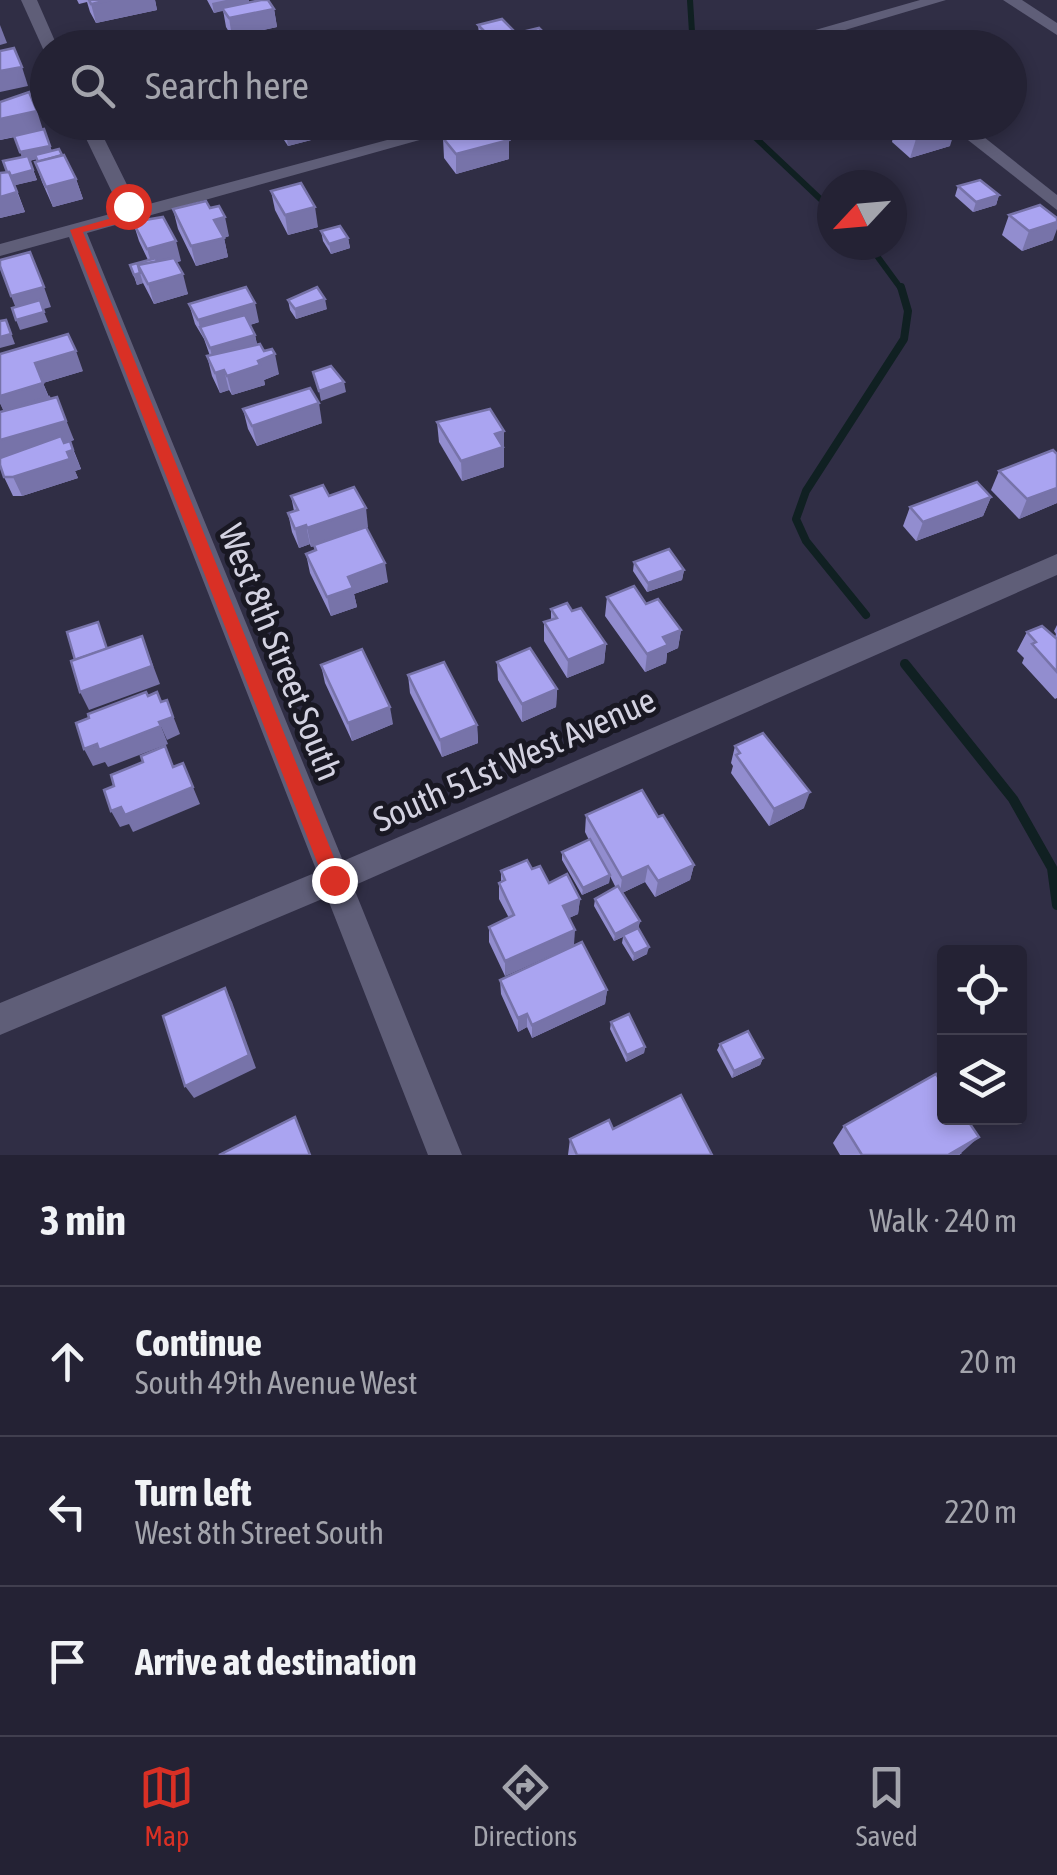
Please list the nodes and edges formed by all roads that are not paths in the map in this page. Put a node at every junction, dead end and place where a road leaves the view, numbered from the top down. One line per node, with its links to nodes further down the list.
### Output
1 (29, 0): 5 (street)
2 (938, 0): 4 (street)
3 (1011, 0): 8 (street)
4 (833, 28): 6 (street); 7 (street)
5 (42, 30)
6 (826, 30)
7 (835, 30)
8 (1057, 30)
9 (96, 140): 13 (street)
10 (407, 140): 13 (street)
11 (975, 140): 12 (street)
12 (1057, 204)
13 (134, 216): 14 (street)
14 (76, 230): 15 (street); 17 (street, West 8th Street South)
15 (0, 250)
16 (1057, 564): 17 (street, South 51st West Avenue)
17 (334, 880): 18 (street, South 51st West Avenue); 19 (street, West 8th Street South)
18 (0, 1020)
19 (445, 1155)

